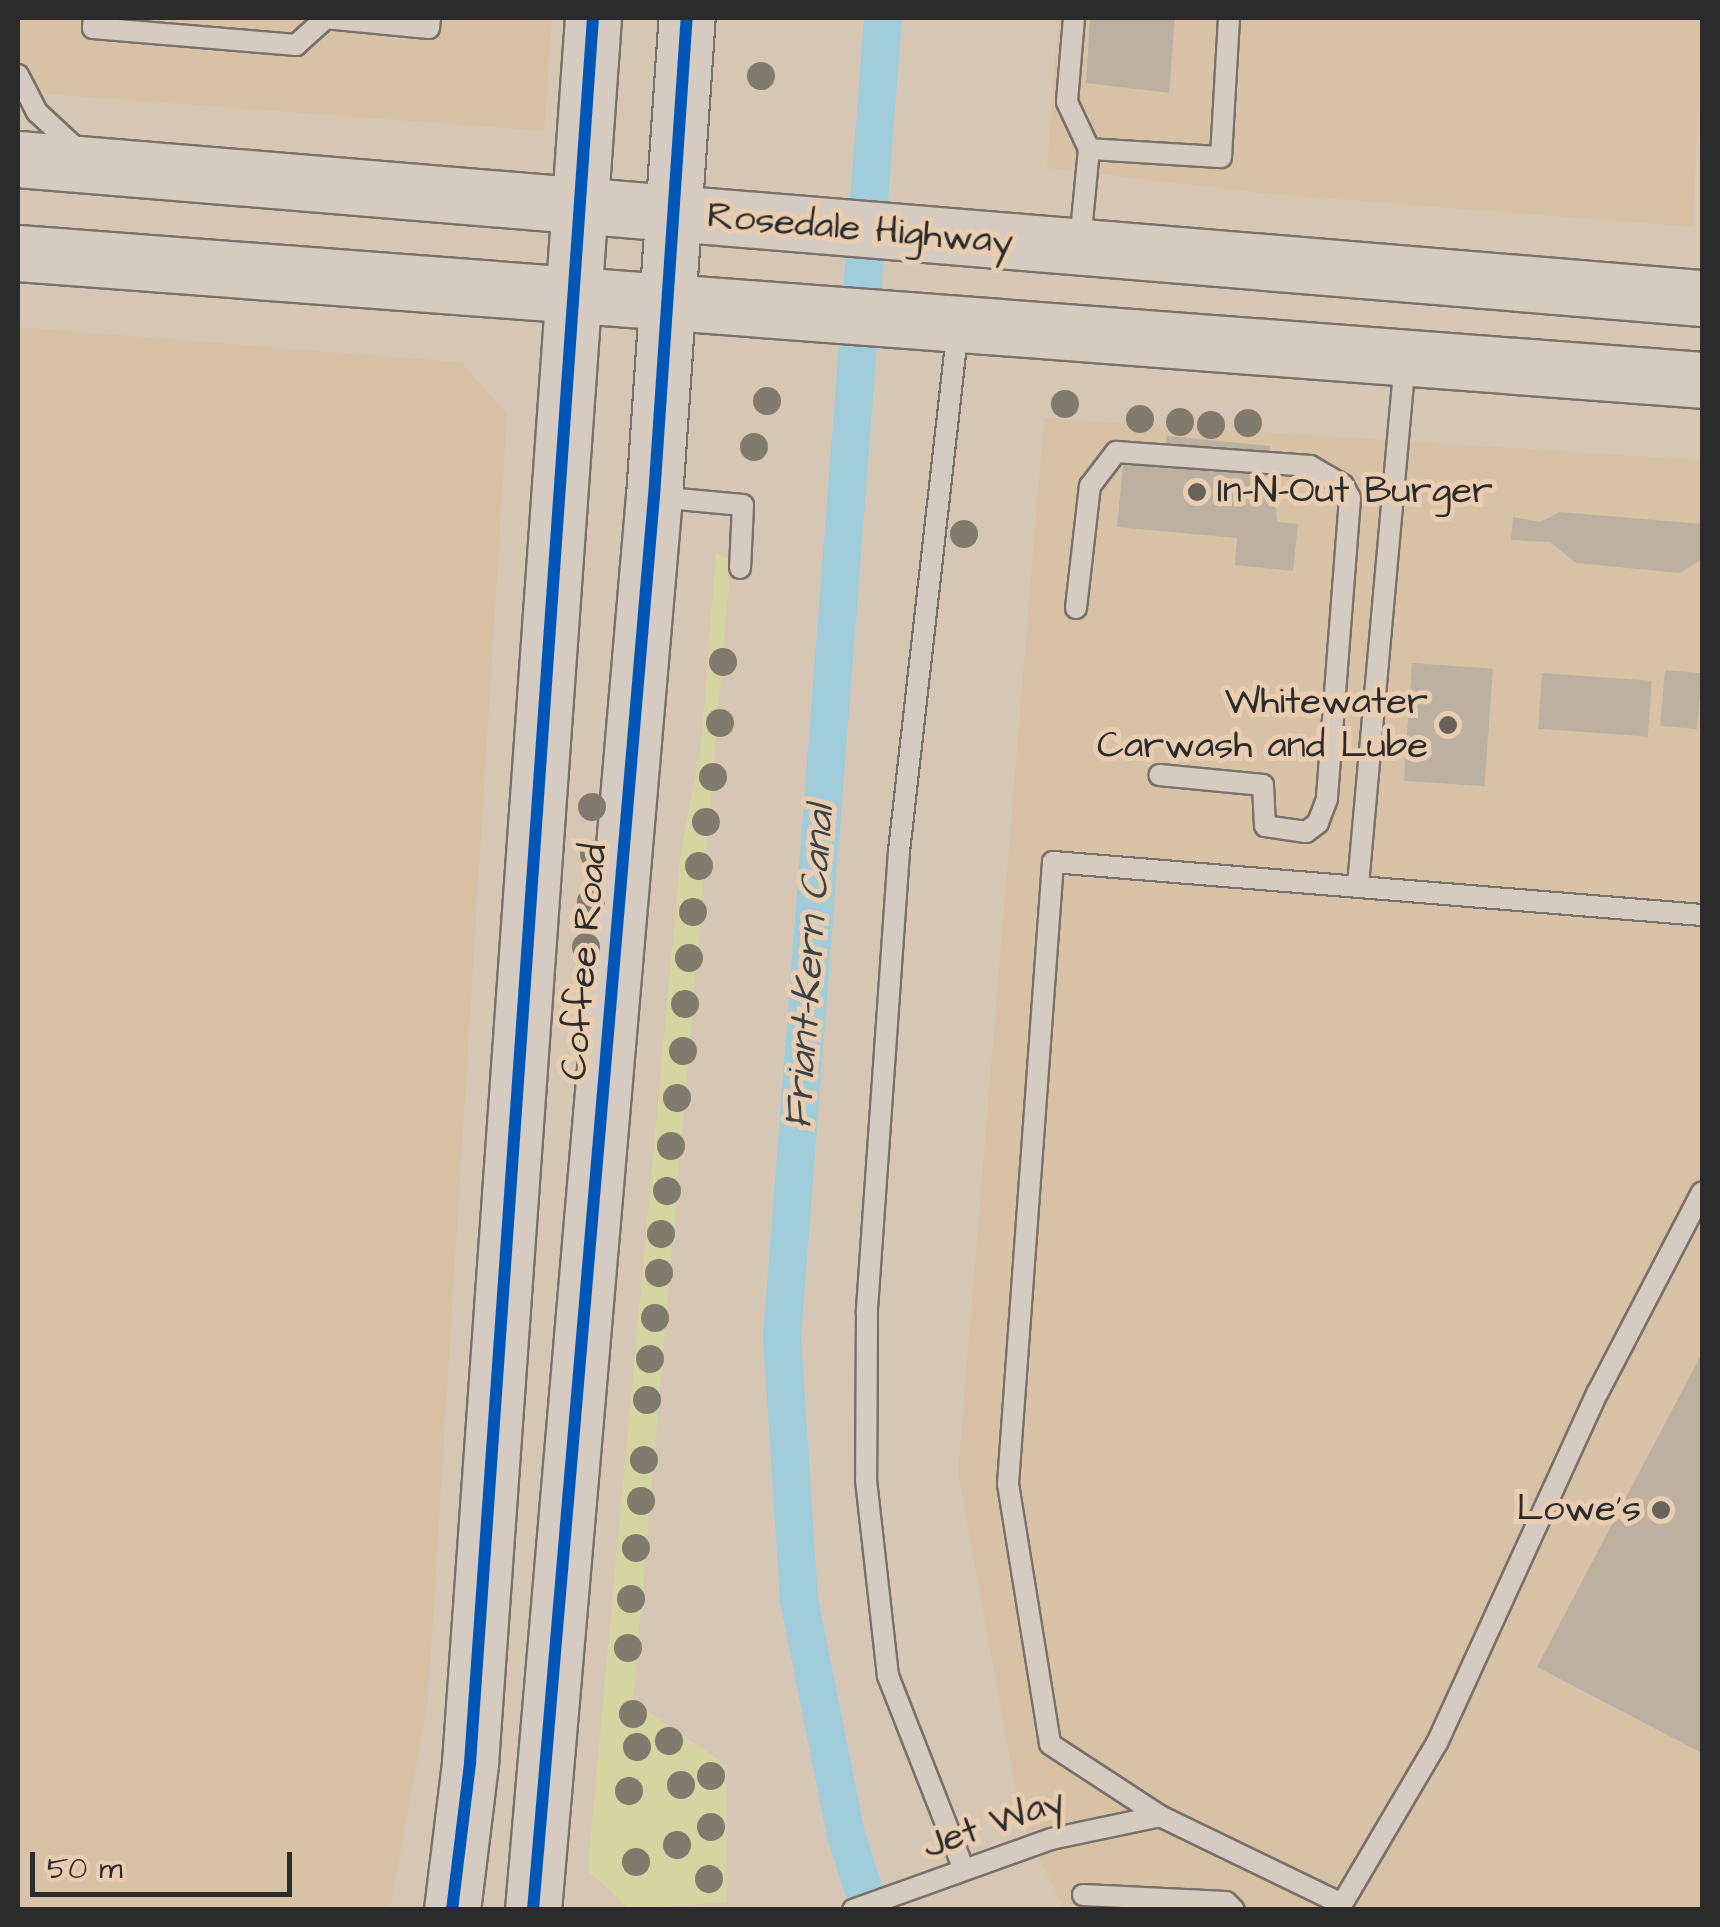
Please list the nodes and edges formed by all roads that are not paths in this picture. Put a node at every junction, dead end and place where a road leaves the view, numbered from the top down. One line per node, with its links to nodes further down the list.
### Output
1 (94, 18): 2 (lane)
2 (325, 18): 3 (lane)
3 (430, 18)
4 (593, 18): 12 (main road, Coffee Road)
5 (687, 18): 13 (main road, Coffee Road)
6 (1074, 18): 9 (lane)
7 (1229, 18): 9 (lane)
8 (18, 76): 11 (lane)
9 (1089, 149): 14 (lane)
10 (18, 159): 11 (main road, Rosedale Highway)
11 (94, 165): 12 (main road, Rosedale Highway)
12 (581, 202): 13 (main road, Rosedale Highway); 16 (main road, Coffee Road)
13 (674, 213): 14 (main road, Rosedale Highway); 18 (main road, Coffee Road)
14 (1079, 249): 17 (main road, Rosedale Highway)
15 (18, 253): 16 (main road)
16 (574, 295): 18 (main road); 33 (main road, Coffee Road)
17 (1702, 298)
18 (670, 300): 19 (main road); 22 (main road, Coffee Road)
19 (937, 322): 20 (main road); 30 (lane)
20 (1406, 358): 21 (main road); 26 (lane)
21 (1702, 380)
22 (654, 497): 23 (lane); 34 (main road, Coffee Road)
23 (740, 568)
24 (1076, 608): 25 (lane)
25 (1159, 775)
26 (1358, 885): 27 (lane); 29 (lane)
27 (1702, 915)
28 (1702, 1192): 32 (lane)
29 (1160, 1816): 30 (lane, Jet Way); 32 (lane)
30 (964, 1870): 35 (lane, Jet Way)
31 (1083, 1895): 36 (lane)
32 (1347, 1907)
33 (452, 1910)
34 (532, 1910)
35 (853, 1910)
36 (1234, 1910)

